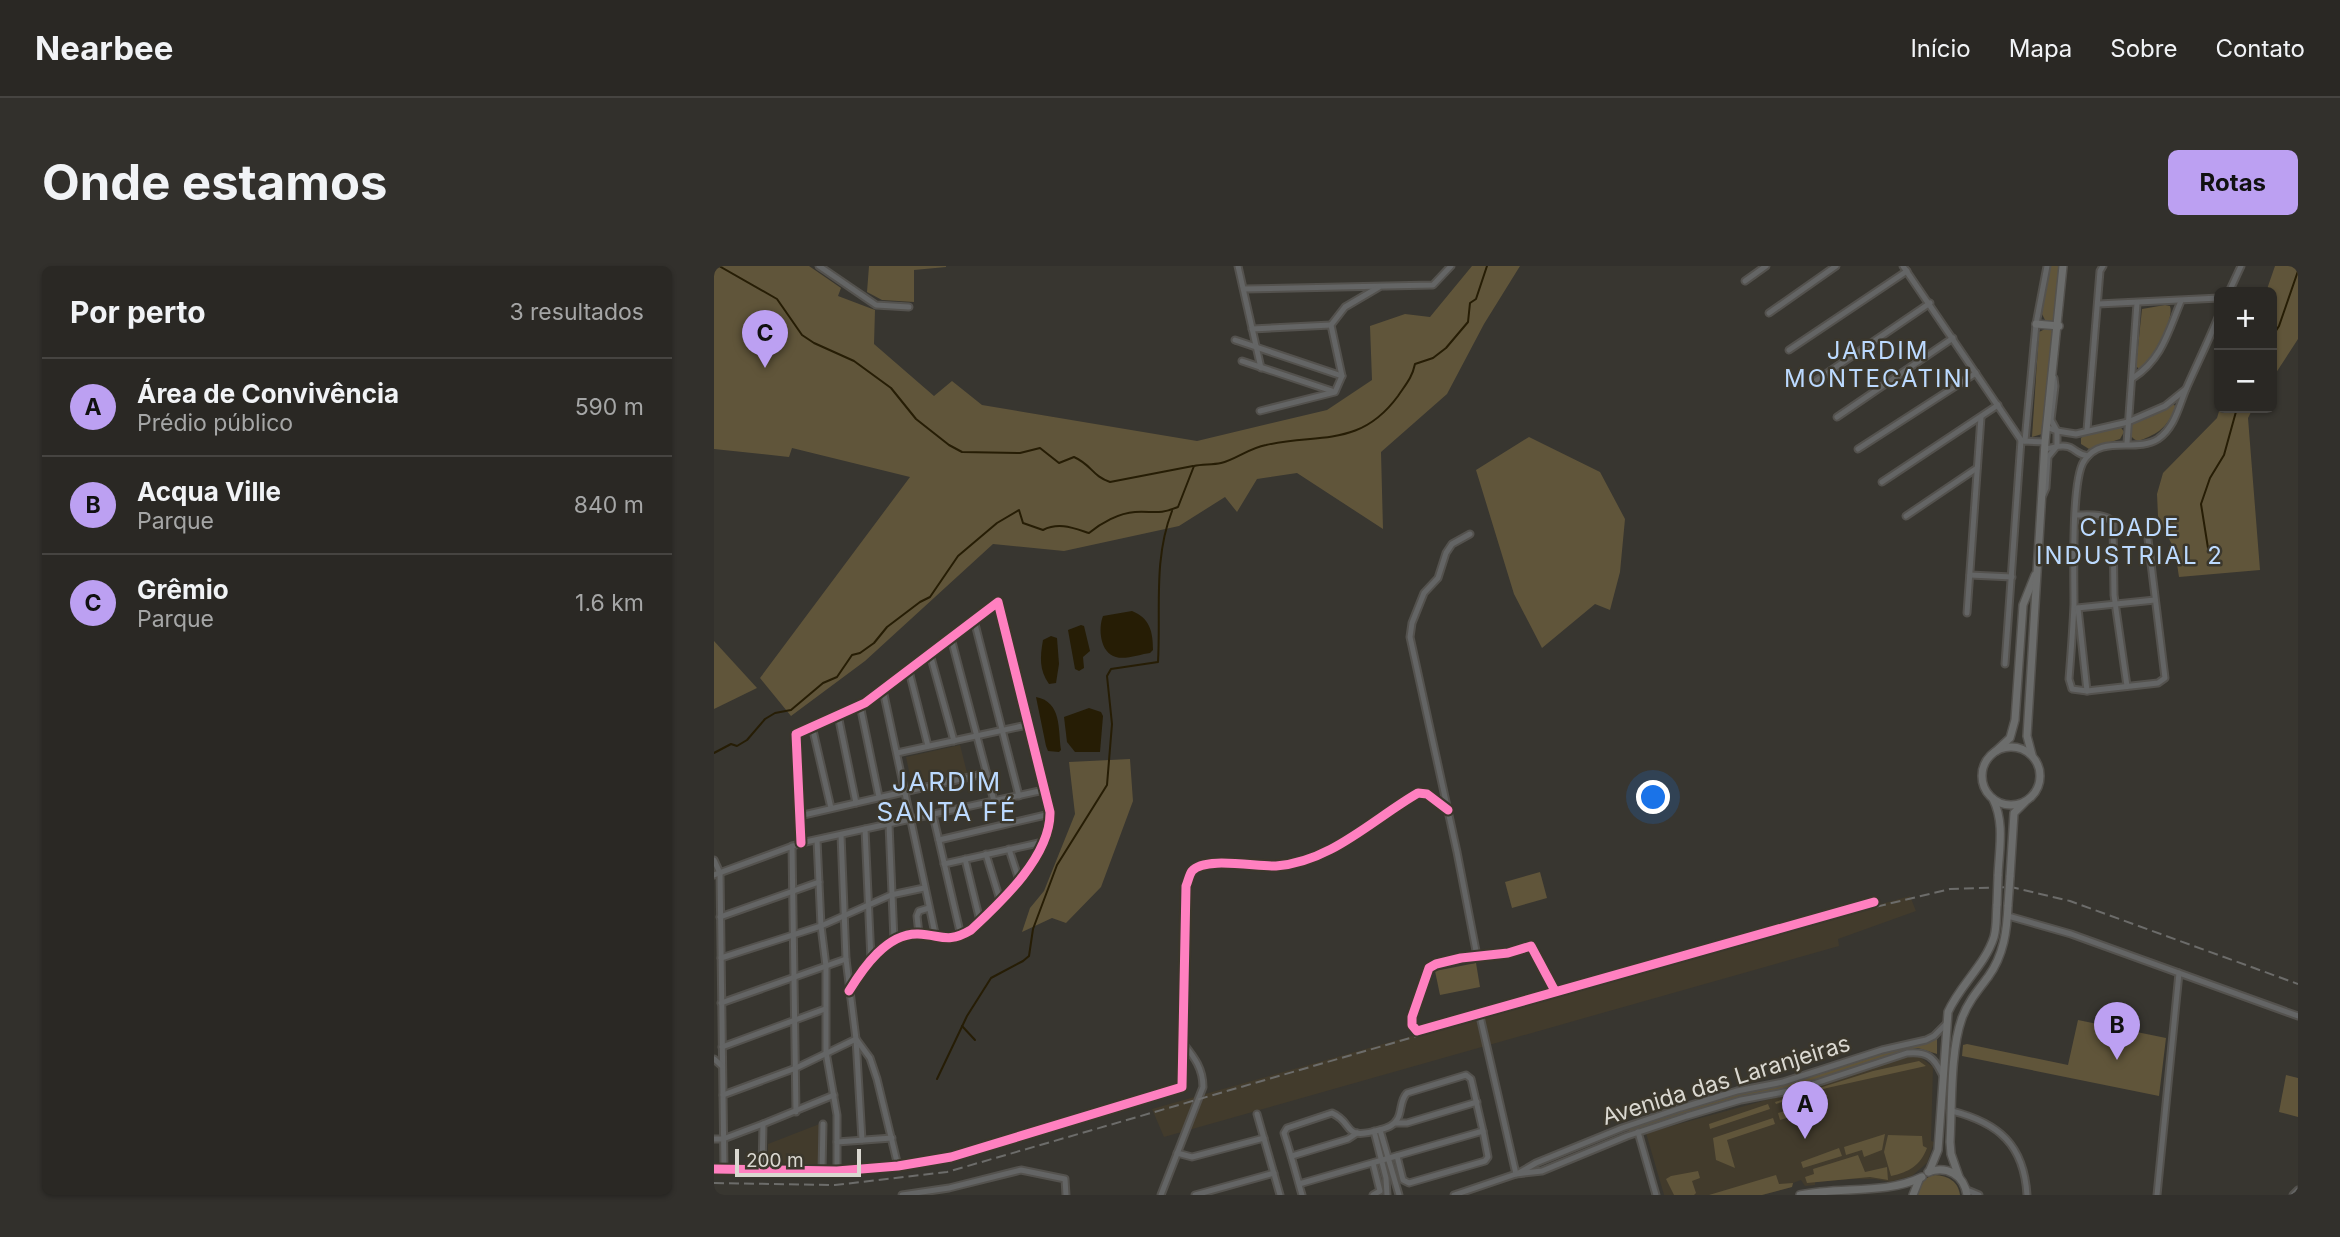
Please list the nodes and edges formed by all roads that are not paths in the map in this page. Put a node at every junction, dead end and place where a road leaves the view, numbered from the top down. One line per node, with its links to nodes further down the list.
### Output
1 (819, 266): 22 (street)
2 (1238, 266): 15 (street)
3 (1451, 266): 12 (street)
4 (1766, 266): 11 (street)
5 (1836, 266): 23 (street)
6 (2047, 266): 24 (street)
7 (2063, 266): 26 (main road)
8 (2103, 266): 21 (street)
9 (2241, 266): 14 (street)
10 (1905, 269): 19 (street); 32 (street)
11 (1745, 281)
12 (1381, 285): 13 (street); 17 (street)
13 (1356, 286): 15 (street); 17 (street)
14 (2232, 287)
15 (1244, 289): 28 (street)
16 (2214, 298): 18 (street)
17 (1357, 299): 25 (street)
18 (2181, 300): 20 (street); 38 (street)
19 (1930, 303): 29 (street); 39 (street)
20 (2137, 303): 21 (street); 38 (street)
21 (2098, 304): 50 (street)
22 (909, 307)
23 (1769, 313)
24 (2036, 324): 26 (main road); 53 (street)
25 (1331, 325): 28 (street); 37 (street)
26 (2059, 326): 35 (main road)
27 (2214, 326): 40 (street)
28 (1252, 329): 31 (street)
29 (1953, 338): 36 (street); 46 (street)
30 (1235, 340): 31 (street)
31 (1256, 347): 34 (street); 37 (street)
32 (1789, 350)
33 (1242, 361): 34 (street)
34 (1261, 368): 41 (street)
35 (2052, 371): 49 (main road); 51 (street)
36 (1976, 373): 43 (street); 58 (street)
37 (1342, 376): 41 (street)
38 (2133, 379): 48 (street)
39 (1814, 382)
40 (2186, 389): 42 (street); 44 (street)
41 (1335, 392): 45 (street)
42 (2173, 400): 44 (street); 48 (street)
43 (1998, 405): 47 (street); 53 (street)
44 (2180, 406): 54 (street)
45 (1260, 411)
46 (1837, 417)
47 (1981, 417): 60 (street); 61 (street)
48 (2128, 422): 50 (street); 54 (street)
49 (2046, 427): 51 (street); 55 (main road)
50 (2087, 430): 52 (street)
51 (2057, 431): 52 (street); 56 (street)
52 (2076, 433): 57 (street)
53 (2023, 441): 55 (street); 69 (street)
54 (2127, 443): 59 (street)
55 (2045, 445): 56 (street); 62 (main road)
56 (2057, 446): 57 (street); 62 (street)
57 (2072, 448): 59 (street)
58 (1858, 449)
59 (2088, 456): 63 (street)
60 (1977, 468): 64 (street); 68 (street)
61 (1882, 482)
62 (2041, 498): 67 (main road)
63 (2076, 515): 71 (street); 72 (street)
64 (1906, 516)
65 (1470, 534): 103 (street)
66 (2148, 539): 70 (street)
67 (2037, 568): 90 (main road); 92 (main road)
68 (1970, 575): 69 (street); 73 (street)
69 (2012, 577): 77 (street)
70 (2155, 600): 71 (street); 79 (street)
71 (2116, 604): 72 (street); 79 (street)
72 (2076, 608): 81 (street); 81 (street)
73 (1967, 613)
74 (974, 620): 75 (street); 85 (street); 86 (street)
75 (951, 638): 76 (street); 87 (street)
76 (930, 654): 78 (street); 88 (street)
77 (2006, 664)
78 (909, 671): 80 (street); 89 (street)
79 (2127, 686): 81 (street)
80 (883, 690): 82 (street); 91 (street)
81 (2087, 691)
82 (860, 705): 83 (street); 97 (street)
83 (838, 715): 84 (street); 101 (street)
84 (812, 726): 102 (street); 106 (street)
85 (1027, 726): 86 (street); 94 (street)
86 (1002, 731): 87 (street); 96 (street)
87 (978, 736): 88 (street); 93 (street)
88 (954, 741): 89 (street)
89 (928, 746): 91 (street)
90 (1996, 751): 92 (main road); 98 (main road)
91 (897, 753): 95 (street)
92 (2032, 755): 99 (main road)
93 (987, 773): 95 (street); 100 (street)
94 (1044, 790): 96 (street); 104 (street)
95 (905, 791): 97 (street); 107 (street)
96 (1019, 796): 100 (street)
97 (879, 797): 101 (street)
98 (1993, 798): 99 (main road); 157 (main road, bridge)
99 (2027, 799): 131 (main road, bridge)
100 (994, 801): 105 (street)
101 (856, 803): 102 (street)
102 (831, 808): 106 (street)
103 (1448, 810): 143 (street); 159 (street)
104 (1050, 814): 112 (street); 113 (street)
105 (933, 815): 107 (street); 112 (street)
106 (799, 816): 114 (street)
107 (911, 820): 108 (street); 124 (street)
108 (889, 824): 109 (street); 126 (street)
109 (865, 830): 110 (street); 129 (street)
110 (841, 835): 111 (street); 133 (street)
111 (817, 840): 114 (street); 123 (street)
112 (939, 840): 120 (street)
113 (1043, 842): 116 (street); 122 (street)
114 (801, 843): 115 (street)
115 (792, 846): 121 (street); 125 (street)
116 (1009, 849): 117 (street); 122 (street)
117 (986, 854): 118 (street); 127 (street)
118 (965, 859): 120 (street); 135 (street)
119 (714, 860): 121 (street)
120 (944, 864): 140 (street)
121 (717, 874): 132 (street)
122 (1019, 880): 127 (street)
123 (819, 882): 125 (street); 136 (street)
124 (925, 888): 126 (street); 130 (street)
125 (793, 891): 132 (street); 138 (street)
126 (891, 895): 129 (street); 142 (street)
127 (1000, 900): 135 (street)
128 (1874, 902): 151 (street)
129 (868, 906): 133 (street); 146 (street)
130 (929, 908): 139 (street); 141 (street)
131 (2008, 916): 134 (street); 137 (main road)
132 (720, 917): 144 (street)
133 (844, 918): 136 (street); 145 (street)
134 (2020, 919): 137 (street); 148 (street)
135 (980, 921): 140 (street)
136 (821, 926): 138 (street); 147 (street)
137 (2007, 930): 169 (main road)
138 (794, 933): 144 (street); 149 (street)
139 (919, 934): 141 (street); 142 (street)
140 (961, 936): 141 (street)
141 (936, 938)
142 (894, 940): 146 (street)
143 (1477, 956): 151 (street); 154 (street)
144 (721, 958): 152 (street)
145 (846, 959): 147 (street); 150 (street)
146 (871, 960): 150 (street)
147 (827, 966): 149 (street); 153 (street)
148 (2179, 973): 155 (street); 221 (street)
149 (794, 977): 152 (street); 156 (street)
150 (849, 991): 158 (street)
151 (1555, 991): 154 (street)
152 (722, 1003): 160 (street)
153 (825, 1009): 156 (street); 161 (street)
154 (1479, 1012): 197 (street)
155 (2298, 1016)
156 (795, 1020): 160 (street); 164 (street)
157 (1946, 1024): 165 (main road); 197 (street, Avenida das Laranjeiras)
158 (856, 1038): 161 (street); 179 (street); 183 (street)
159 (1183, 1042): 185 (street); 190 (street)
160 (722, 1046): 163 (street)
161 (826, 1052): 164 (street); 166 (street)
162 (714, 1059): 163 (street)
163 (722, 1066): 167 (street)
164 (796, 1068): 167 (street); 170 (street)
165 (1943, 1076): 177 (street, Avenida das Laranjeiras); 198 (main road)
166 (834, 1095): 170 (street); 184 (street)
167 (723, 1096): 182 (street)
168 (1477, 1102): 172 (street); 172 (street); 176 (street)
169 (1952, 1111): 200 (main road); 220 (street)
170 (796, 1112): 173 (street)
171 (1256, 1114): 180 (street)
172 (1395, 1123): 175 (street)
173 (763, 1124): 182 (street); 193 (street)
174 (823, 1125): 194 (street)
175 (1377, 1131): 178 (street); 188 (street)
176 (1483, 1131): 187 (street); 187 (street)
177 (1638, 1132): 197 (street, Avenida das Laranjeiras); 216 (street)
178 (1357, 1133): 186 (street); 186 (street)
179 (892, 1138): 183 (street); 190 (street)
180 (1264, 1138): 185 (street); 196 (street)
181 (714, 1139): 182 (street)
182 (723, 1139): 192 (street)
183 (862, 1140): 184 (street)
184 (837, 1142): 195 (street)
185 (1177, 1153): 209 (street)
186 (1292, 1156): 201 (street)
187 (1396, 1156): 188 (street)
188 (1385, 1160): 189 (street); 199 (street)
189 (1373, 1163): 201 (street); 205 (street)
190 (898, 1166): 195 (street)
191 (714, 1168): 192 (street)
192 (724, 1169): 193 (street)
193 (762, 1170): 194 (street)
194 (822, 1170): 195 (street)
195 (838, 1171)
196 (1274, 1173): 210 (street); 211 (street)
197 (1516, 1174): 215 (street, Avenida das Laranjeiras)
198 (1925, 1174): 200 (main road); 217 (main road); 218 (main road)
199 (1390, 1177): 205 (street); 214 (street)
200 (1959, 1177): 204 (main road)
201 (1299, 1184): 212 (street)
202 (949, 1188): 206 (street); 207 (street); 208 (street)
203 (2298, 1190): 222 (street)
204 (1967, 1193): 219 (street)
205 (1384, 1194): 213 (street)
206 (902, 1195)
207 (947, 1195)
208 (1066, 1195)
209 (1161, 1195)
210 (1195, 1195)
211 (1280, 1195)
212 (1302, 1195)
213 (1373, 1195)
214 (1399, 1195)
215 (1454, 1195)
216 (1656, 1195)
217 (1800, 1195)
218 (1913, 1195)
219 (1979, 1195)
220 (2027, 1195)
221 (2157, 1195)
222 (2293, 1195)

